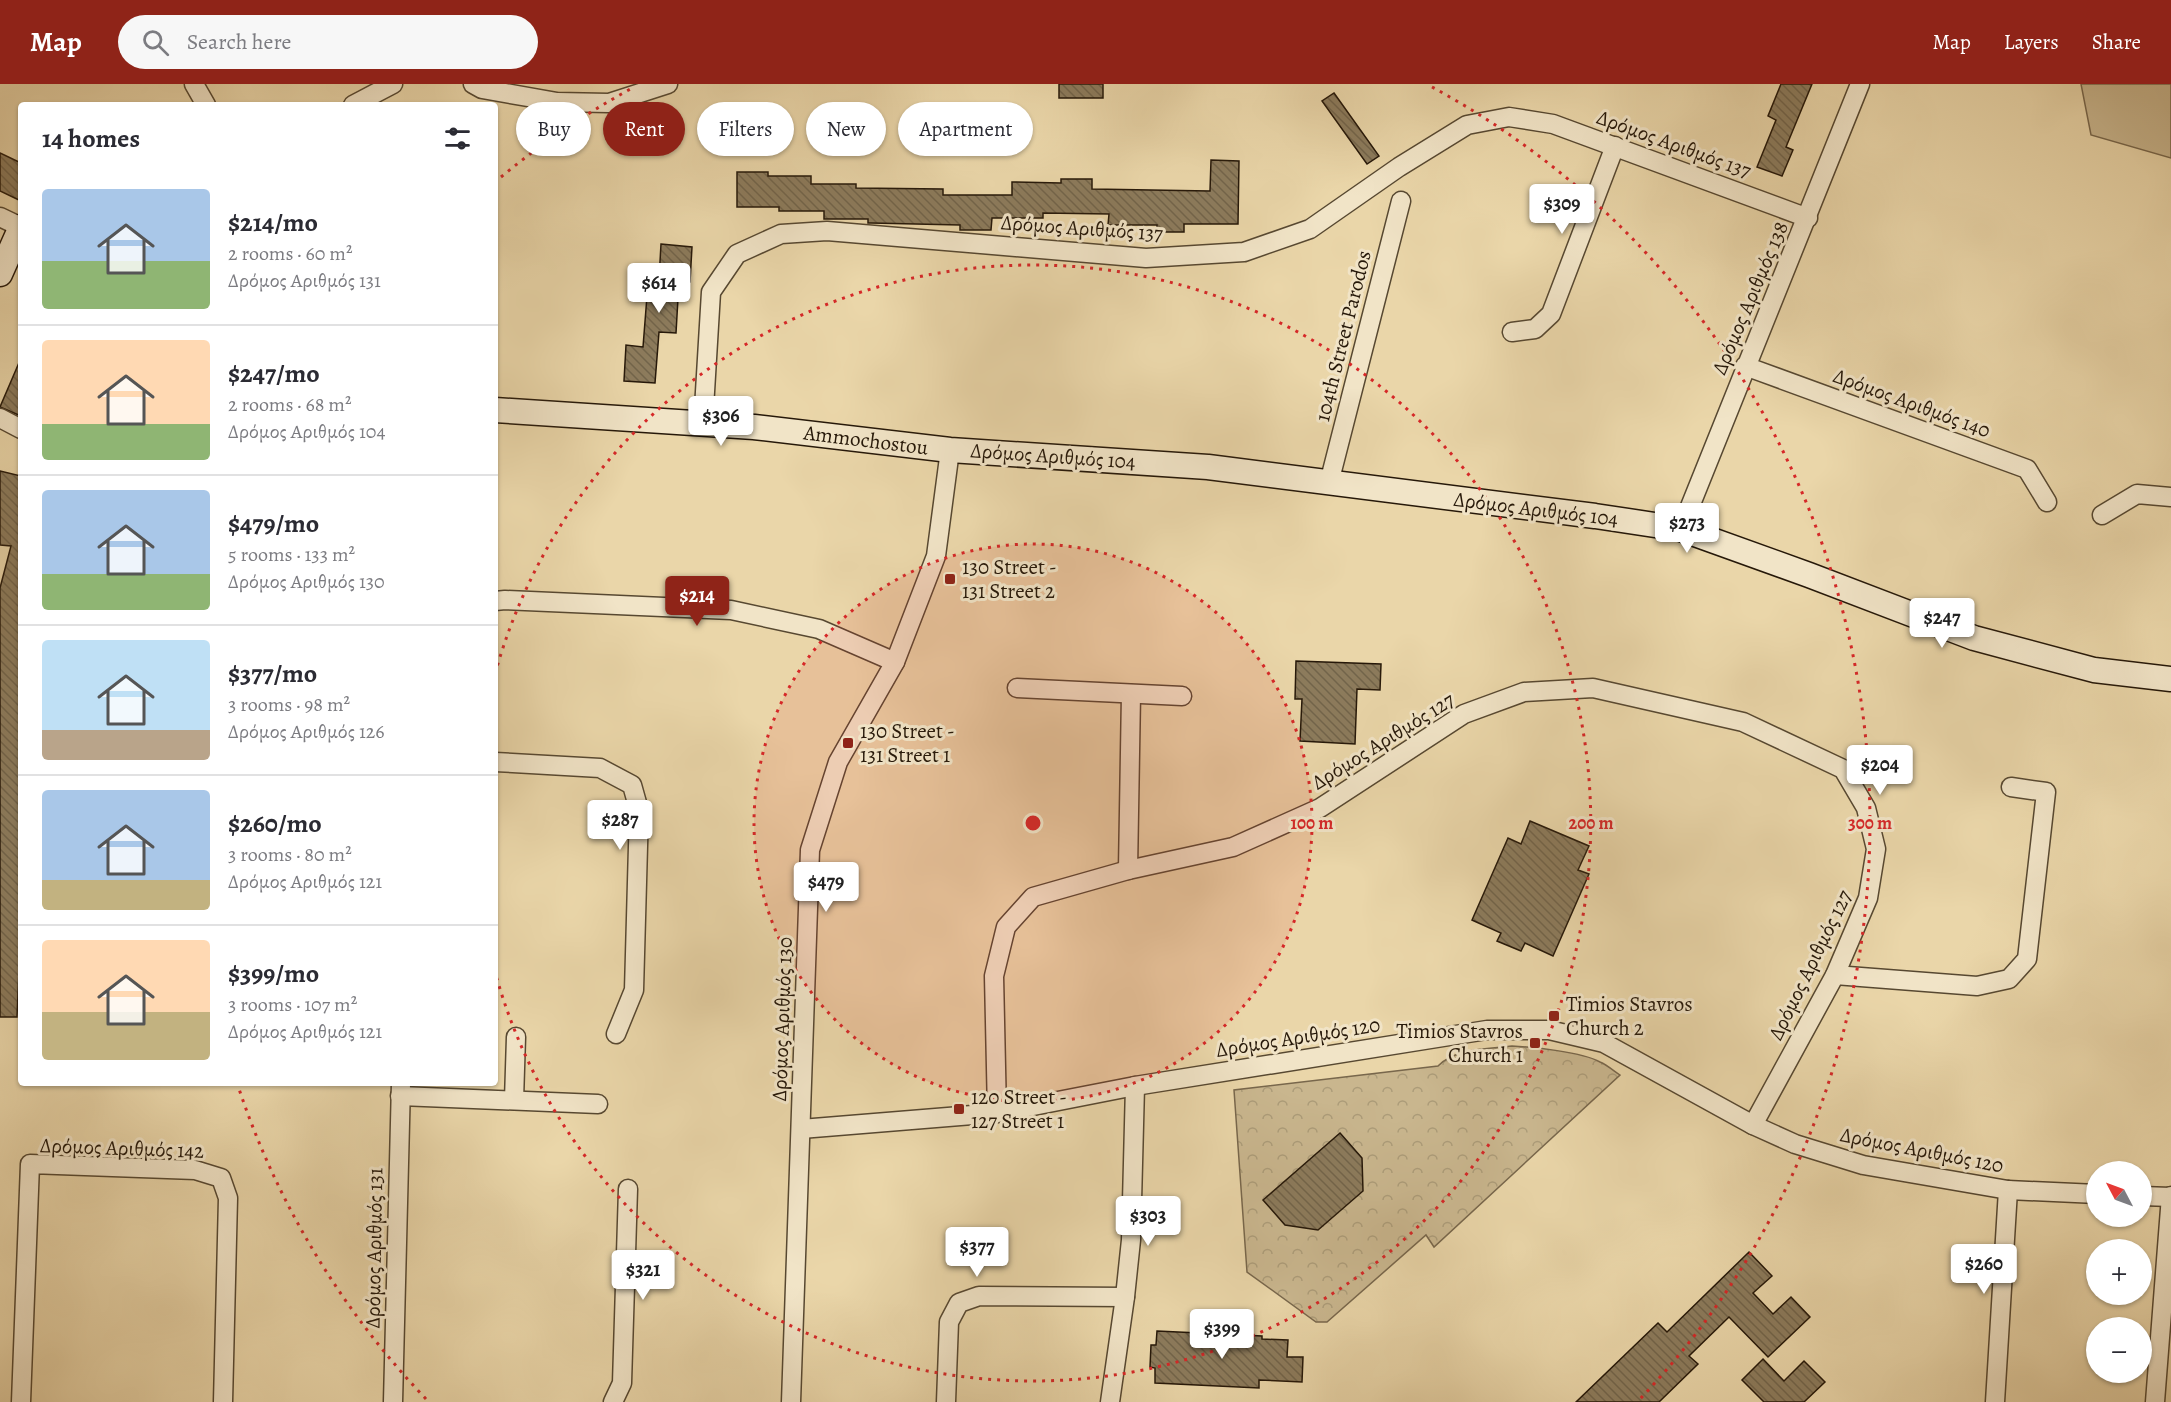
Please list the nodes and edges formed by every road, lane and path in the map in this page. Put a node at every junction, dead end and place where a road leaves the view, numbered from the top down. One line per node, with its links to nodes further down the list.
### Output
1 (194, 84): 6 (street)
2 (393, 84): 7 (street)
3 (473, 84): 4 (street)
4 (668, 84)
5 (1860, 84): 11 (street, Δρόμος Αριθμός 138)
6 (204, 102)
7 (359, 102)
8 (1616, 146): 11 (street, Δρόμος Αριθμός 137); 15 (street); 19 (street, Δρόμος Αριθμός 137)
9 (1401, 201): 22 (street, 104th Street Parodos)
10 (0, 217): 12 (street)
11 (1808, 218): 16 (street, Δρόμος Αριθμός 138)
12 (18, 226)
13 (18, 234): 14 (street)
14 (0, 274)
15 (1512, 332)
16 (1745, 366): 24 (street, Δρόμος Αριθμός 140); 26 (street, Δρόμος Αριθμός 138)
17 (498, 410): 19 (street, Ammochostou)
18 (0, 418): 20 (street)
19 (703, 425): 21 (street, Ammochostou)
20 (18, 427)
21 (950, 450): 22 (street, Δρόμος Αριθμός 104); 28 (street, Δρόμος Αριθμός 130)
22 (1329, 483): 26 (street, Δρόμος Αριθμός 104)
23 (2171, 497): 25 (street)
24 (2047, 502)
25 (2102, 515)
26 (1681, 529): 29 (street, Δρόμος Αριθμός 104)
27 (498, 601): 28 (street)
28 (895, 662): 45 (street, Δρόμος Αριθμός 130)
29 (2171, 679)
30 (1017, 688): 31 (street)
31 (1131, 694): 32 (street); 35 (street)
32 (1182, 696)
33 (498, 762): 37 (street)
34 (2011, 787): 36 (street)
35 (1128, 870): 36 (street, Δρόμος Αριθμός 127); 43 (street, Δρόμος Αριθμός 127)
36 (1835, 975): 44 (street, Δρόμος Αριθμός 127)
37 (616, 1034)
38 (516, 1037): 41 (street)
39 (1136, 1086): 43 (street, Δρόμος Αριθμός 120); 44 (street, Δρόμος Αριθμός 120); 51 (street)
40 (401, 1089): 41 (street, Δρόμος Αριθμός 131); 55 (street, Δρόμος Αριθμός 131)
41 (514, 1100): 42 (street, Δρόμος Αριθμός 131)
42 (598, 1104)
43 (997, 1113): 45 (street, Δρόμος Αριθμός 120)
44 (1754, 1125): 47 (street, Δρόμος Αριθμός 120)
45 (801, 1129): 57 (street, Δρόμος Αριθμός 130)
46 (628, 1189): 56 (street)
47 (2008, 1190): 48 (street, Δρόμος Αριθμός 120); 60 (street)
48 (2086, 1194)
49 (2152, 1196): 50 (street)
50 (2171, 1197): 52 (street)
51 (1125, 1297): 58 (street); 59 (street)
52 (2165, 1337): 61 (street)
53 (21, 1402): 54 (street, Δρόμος Αριθμός 142)
54 (223, 1402)
55 (393, 1402)
56 (613, 1402)
57 (791, 1402)
58 (946, 1402)
59 (1110, 1402)
60 (1995, 1402)
61 (2155, 1402)

